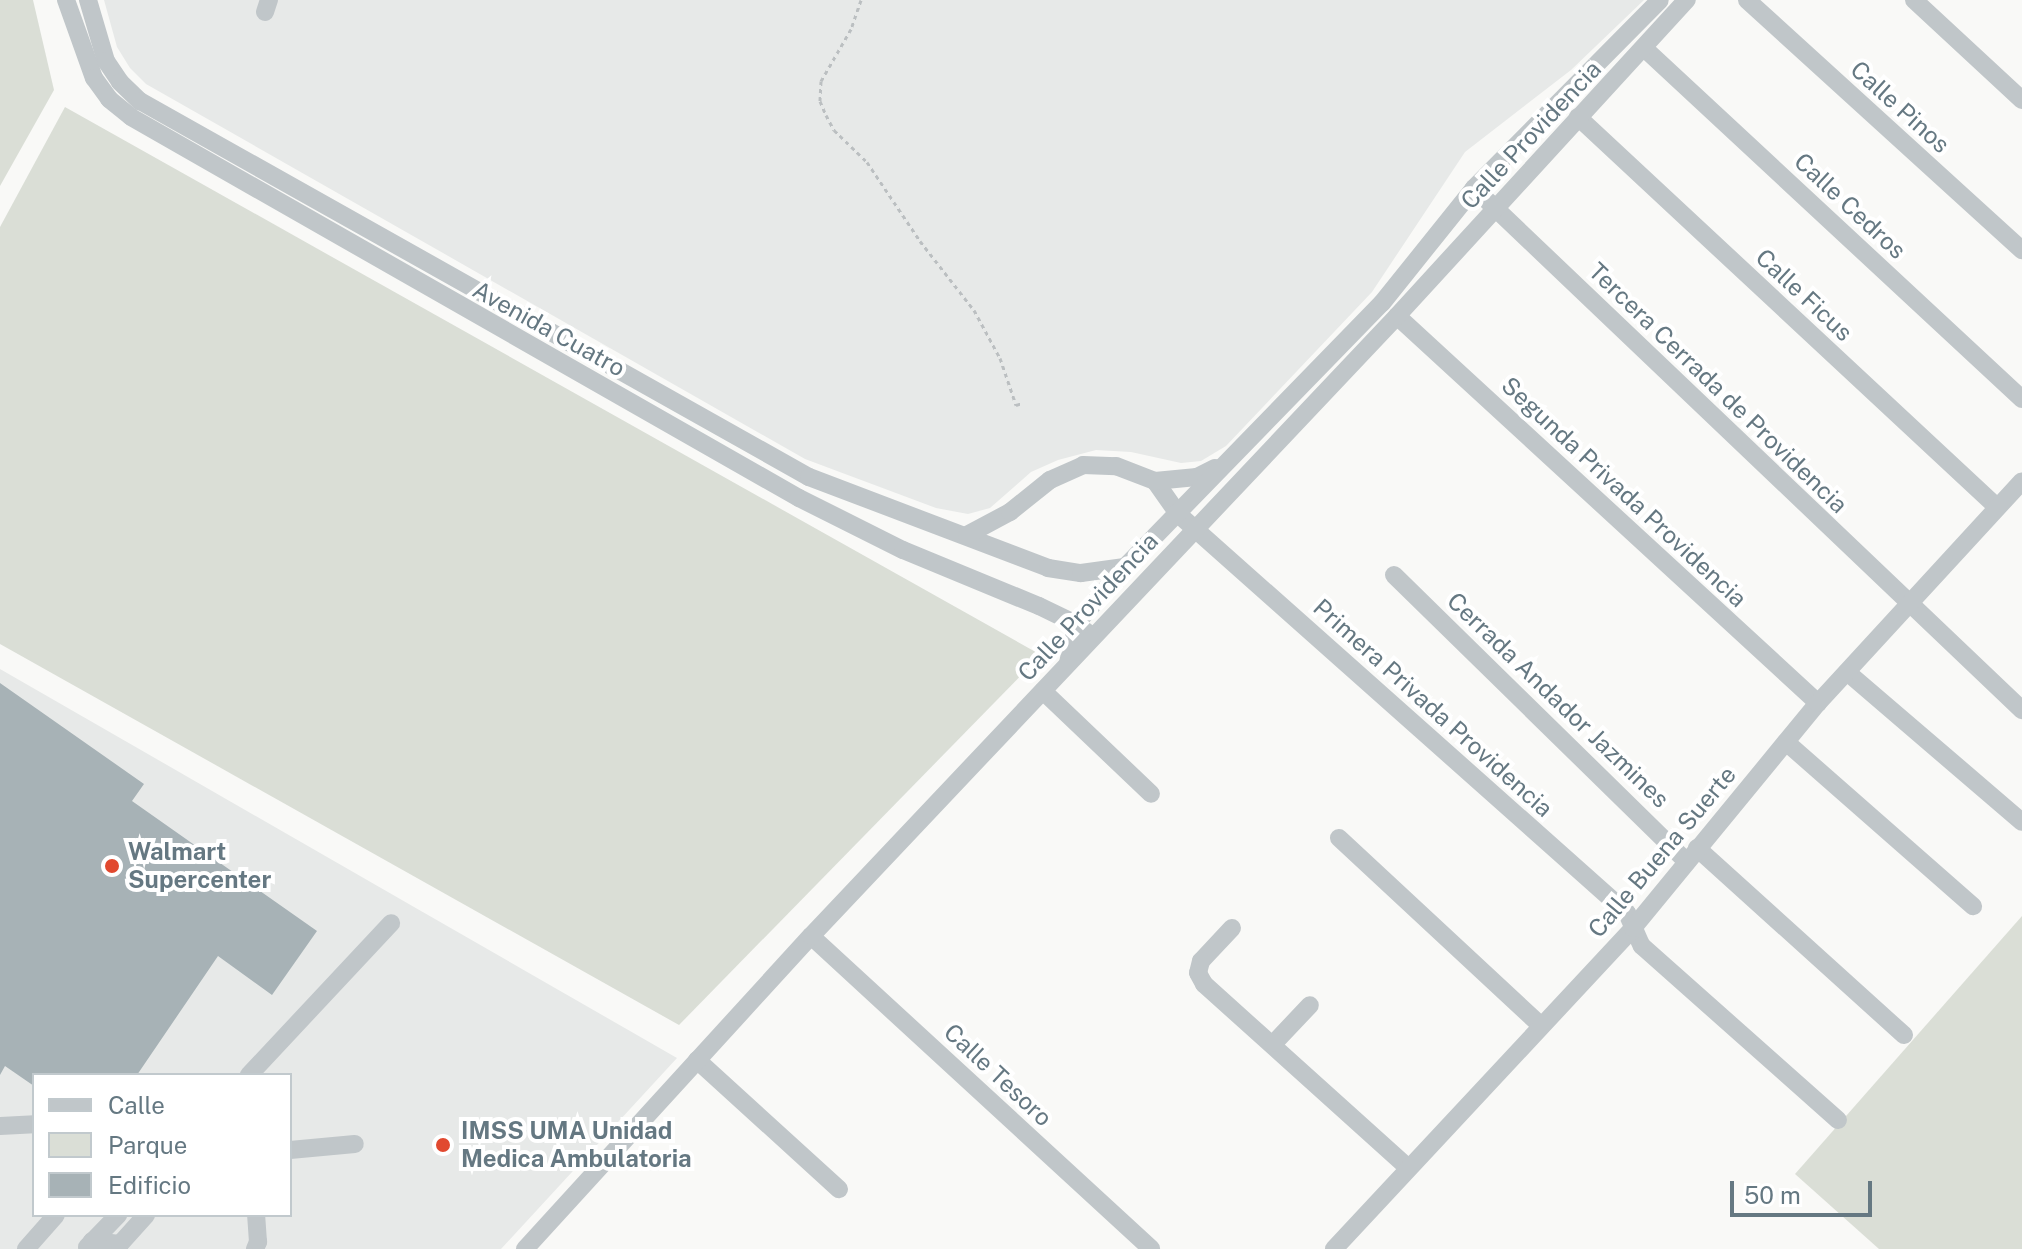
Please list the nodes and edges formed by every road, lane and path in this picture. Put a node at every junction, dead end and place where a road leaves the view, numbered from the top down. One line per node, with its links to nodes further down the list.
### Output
1 (66, 0): 15 (street, Avenida Cuatro)
2 (88, 0): 14 (street, Avenida Cuatro)
3 (861, 0): 18 (path)
4 (1660, 0): 11 (street, Calle Providencia)
5 (1687, 0): 8 (street, Calle Providencia)
6 (1747, 0): 13 (street, Calle Pinos)
7 (1914, 0): 9 (street)
8 (1644, 48): 10 (street, Calle Providencia); 17 (street, Calle Cedros)
9 (2022, 100)
10 (1578, 117): 12 (street, Calle Providencia); 22 (street, Calle Ficus)
11 (1474, 188): 12 (street, Tercera Cerrada de Providencia); 19 (street, Calle Providencia)
12 (1495, 208): 16 (street, Calle Providencia); 28 (street, Tercera Cerrada de Providencia)
13 (2022, 250)
14 (470, 287): 15 (street); 25 (street, Avenida Cuatro)
15 (459, 306): 29 (street, Avenida Cuatro)
16 (1397, 316): 24 (street, Calle Providencia); 34 (street, Segunda Privada Providencia)
17 (2022, 399)
18 (1022, 403)
19 (1232, 459): 20 (street); 23 (street, Calle Providencia)
20 (1155, 481): 23 (street, Primera Privada Providencia); 25 (street)
21 (2019, 488): 22 (street, Calle Buena Suerte)
22 (1997, 507): 28 (street, Calle Buena Suerte)
23 (1177, 513): 24 (street, Primera Privada Providencia); 26 (street, Calle Providencia)
24 (1195, 527): 30 (street, Calle Providencia); 44 (street, Primera Privada Providencia)
25 (967, 535): 26 (street, Avenida Cuatro)
26 (1125, 567): 29 (street, Calle Providencia)
27 (1394, 575): 40 (street, Cerrada Andador Jazmines)
28 (1908, 603): 32 (street, Calle Buena Suerte); 35 (street, Tercera Cerrada de Providencia)
29 (1076, 624): 30 (street, Avenida Cuatro); 31 (street)
30 (1093, 637): 31 (street, Calle Providencia)
31 (1068, 663): 33 (street, Calle Providencia)
32 (1847, 672): 34 (street, Calle Buena Suerte); 38 (street)
33 (1043, 691): 37 (street); 45 (street, Calle Providencia)
34 (1818, 703): 36 (street, Calle Buena Suerte)
35 (2022, 710)
36 (1786, 742): 40 (street, Calle Buena Suerte); 41 (street)
37 (1151, 794)
38 (2022, 822)
39 (1339, 838): 47 (street)
40 (1692, 855): 44 (street, Calle Buena Suerte); 48 (street, Cerrada Andador Jazmines)
41 (1973, 906)
42 (391, 923): 51 (street)
43 (1232, 928): 49 (street)
44 (1633, 928): 47 (street, Calle Buena Suerte); 52 (street, Primera Privada Providencia)
45 (811, 936): 50 (street, Calle Providencia); 67 (street, Calle Tesoro)
46 (1310, 1005): 49 (street)
47 (1540, 1025): 57 (street, Calle Buena Suerte)
48 (1904, 1035)
49 (1274, 1043): 57 (street)
50 (697, 1060): 58 (street); 66 (street, Calle Providencia)
51 (251, 1073)
52 (1838, 1120)
53 (32, 1124): 54 (street)
54 (0, 1126)
55 (355, 1144): 56 (street)
56 (292, 1150)
57 (1408, 1168): 68 (street, Calle Buena Suerte)
58 (839, 1189)
59 (54, 1217): 64 (street)
60 (116, 1217): 63 (street)
61 (144, 1217): 63 (street)
62 (256, 1217): 65 (street)
63 (88, 1245)
64 (26, 1249)
65 (255, 1249)
66 (525, 1249)
67 (1151, 1249)
68 (1334, 1249)

